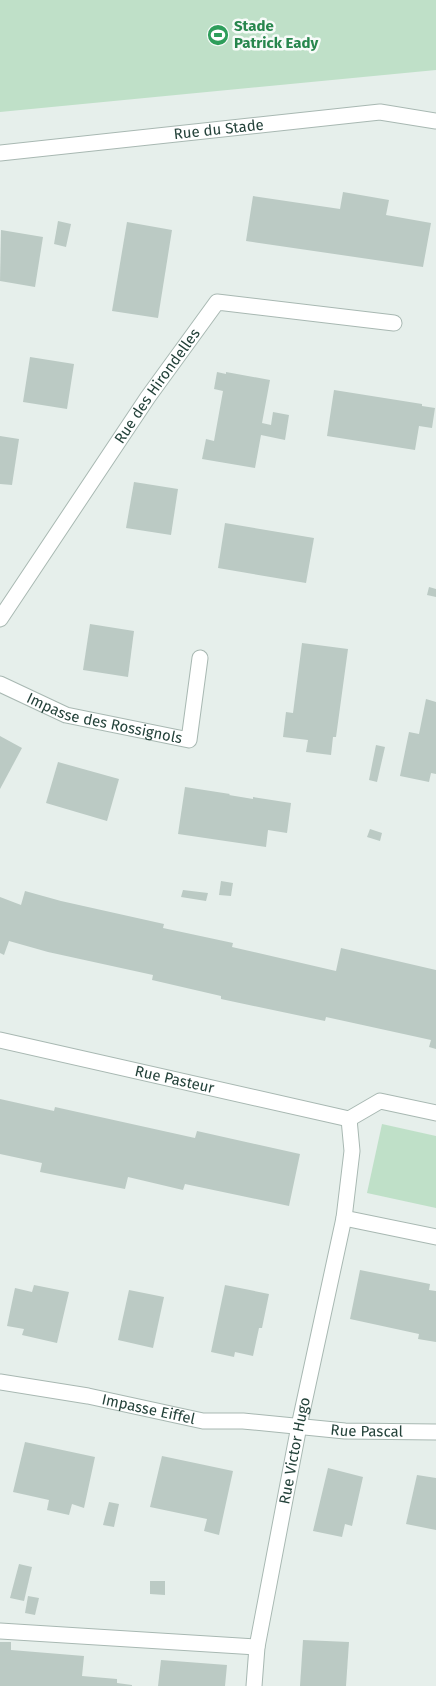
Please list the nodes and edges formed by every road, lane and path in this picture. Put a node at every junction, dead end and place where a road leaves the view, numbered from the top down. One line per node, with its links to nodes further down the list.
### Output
1 (436, 121): 2 (street, Rue du Stade)
2 (0, 153)
3 (394, 323): 4 (street, Rue des Hirondelles)
4 (0, 619)
5 (200, 658): 6 (street, Impasse des Rossignols)
6 (0, 684)
7 (0, 1040): 9 (street, Rue Pasteur)
8 (436, 1113): 9 (street)
9 (349, 1119): 10 (street, Rue Victor Hugo)
10 (344, 1218): 11 (street); 13 (street, Rue Victor Hugo)
11 (436, 1237)
12 (0, 1382): 13 (street, Impasse Eiffel)
13 (299, 1426): 14 (street, Rue Pascal); 16 (street, Rue Victor Hugo)
14 (436, 1432)
15 (0, 1631): 16 (street)
16 (257, 1647): 17 (street, Rue Victor Hugo)
17 (254, 1686)

